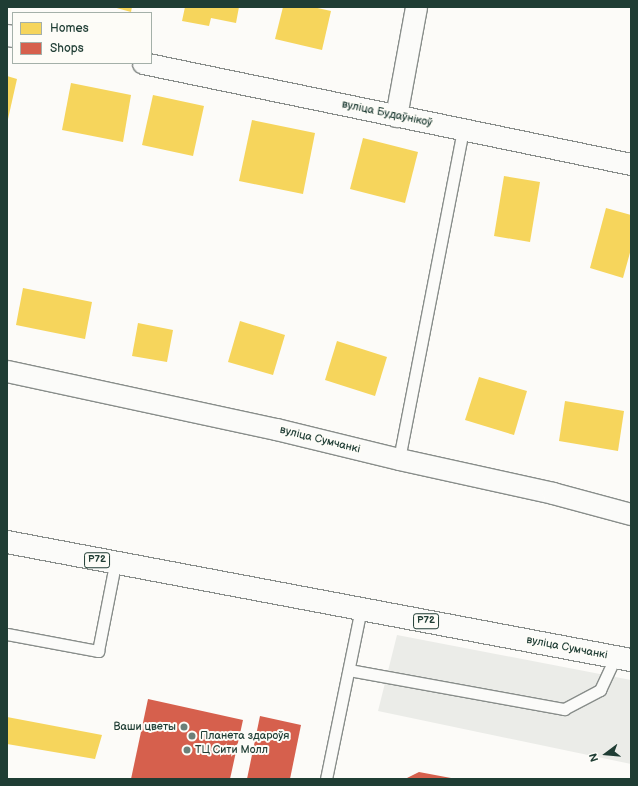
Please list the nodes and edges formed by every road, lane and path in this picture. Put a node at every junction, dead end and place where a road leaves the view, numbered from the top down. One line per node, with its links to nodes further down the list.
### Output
1 (416, 7): 3 (street)
2 (148, 64): 3 (street, вуліца Будаўнікоў)
3 (396, 116): 4 (street, вуліца Будаўнікоў)
4 (463, 130): 5 (street, вуліца Будаўнікоў); 7 (lane)
5 (631, 164)
6 (7, 371): 7 (street, вуліца Сумчанкі)
7 (399, 459): 8 (street, вуліца Сумчанкі)
8 (631, 514)
9 (7, 542): 10 (main road, вуліца Сумчанкі / Р72)
10 (115, 564): 11 (main road, вуліца Сумчанкі / Р72); 12 (lane)
11 (361, 609): 13 (main road, вуліца Сумчанкі / Р72); 14 (lane)
12 (7, 634)
13 (623, 659): 14 (lane)
14 (349, 670): 15 (lane)
15 (326, 779)

